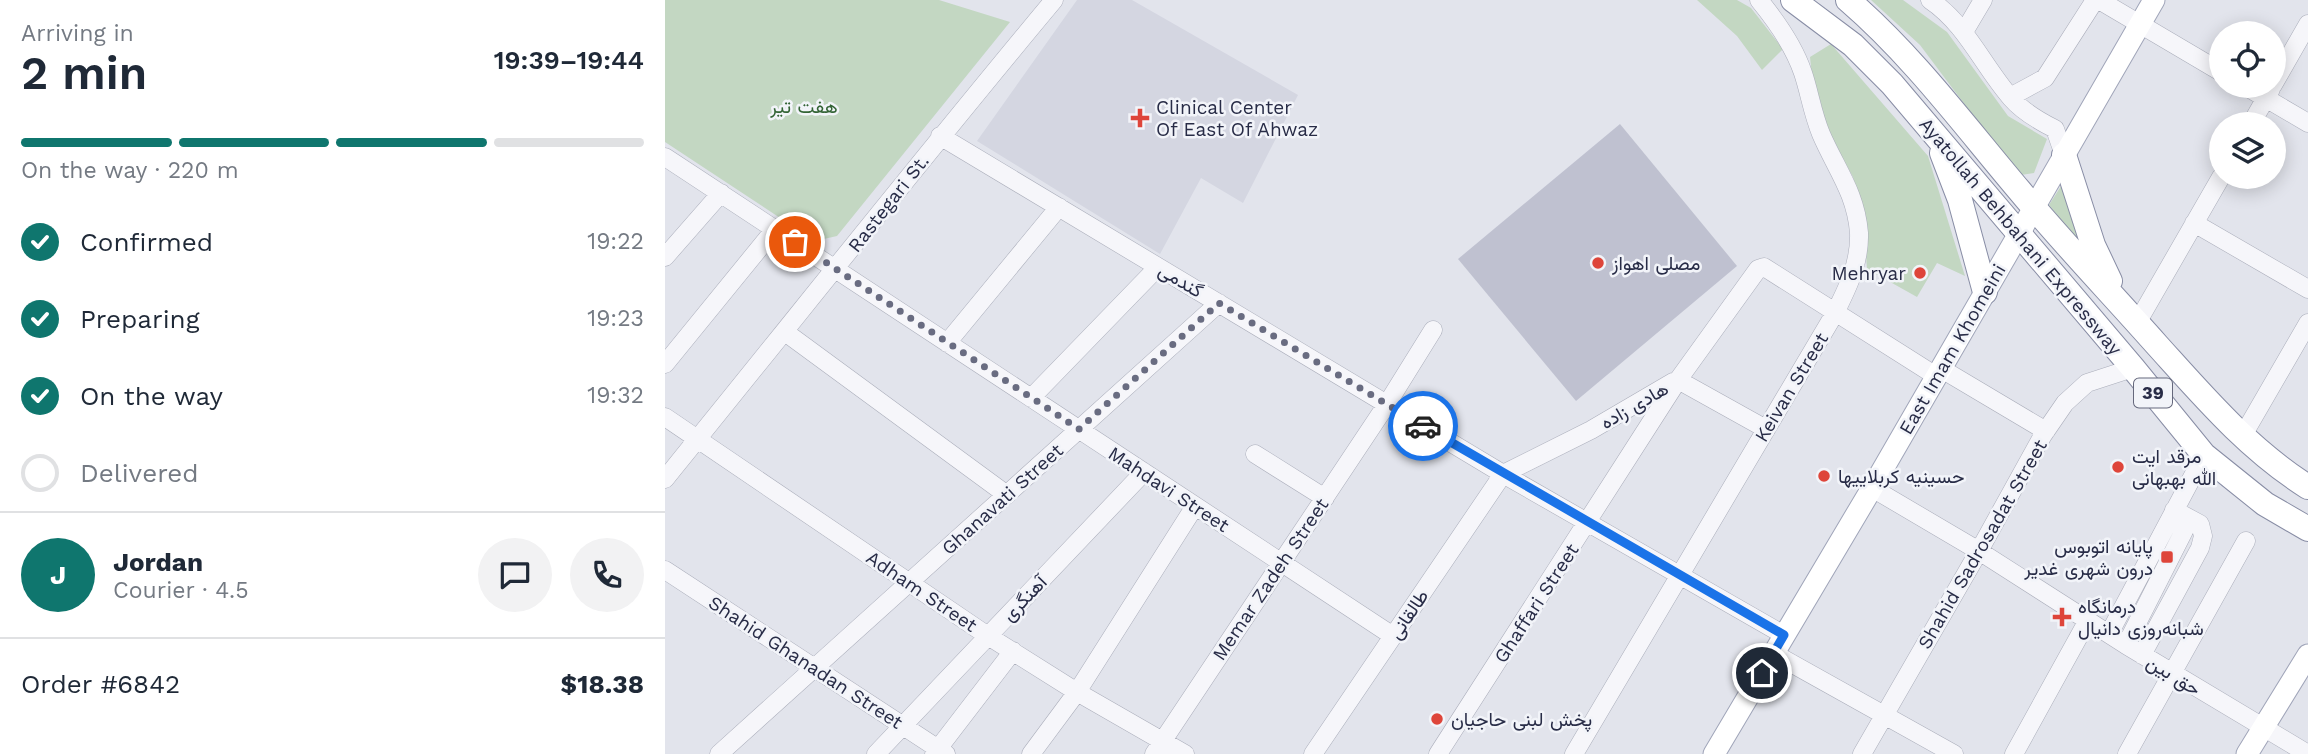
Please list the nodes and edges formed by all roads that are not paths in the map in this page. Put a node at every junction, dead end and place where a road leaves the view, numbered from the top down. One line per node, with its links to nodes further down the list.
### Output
1 (1054, 0): 18 (street, Rastegari St.)
2 (1759, 0): 34 (street, Keivan Street)
3 (1793, 0): 16 (highway, Ayatollah Behbahani Expressway / 39)
4 (1848, 0): 24 (highway, Ayatollah Behbahani Expressway / 39)
5 (1930, 0): 11 (street)
6 (1983, 0): 11 (street)
7 (2097, 0): 9 (street); 14 (street)
8 (2154, 0): 9 (main road, East Imam Khomeini)
9 (2140, 24): 13 (street); 19 (main road, East Imam Khomeini)
10 (2308, 24): 12 (street)
11 (1964, 32): 14 (street)
12 (2286, 63)
13 (2209, 65)
14 (2010, 97): 19 (street)
15 (2281, 98): 17 (street)
16 (1925, 122): 27 (highway, Ayatollah Behbahani Expressway / 39); 32 (highway)
17 (2308, 122)
18 (940, 136): 23 (street, گندمی); 30 (street, Rastegari St.)
19 (2064, 155): 24 (main road, East Imam Khomeini); 35 (highway)
20 (665, 157): 22 (street, Mahdavi Street)
21 (2214, 189): 25 (street)
22 (721, 193): 26 (street, Mahdavi Street); 28 (street)
23 (1059, 207): 29 (street, گندمی); 39 (street)
24 (2034, 207): 27 (main road, East Imam Khomeini); 35 (highway, Ayatollah Behbahani Expressway / 39)
25 (2194, 223): 31 (street); 35 (street)
26 (775, 229): 30 (street, Mahdavi Street); 40 (street)
27 (2019, 233): 32 (main road, East Imam Khomeini); 41 (highway, Ayatollah Behbahani Expressway / 39)
28 (665, 257)
29 (1158, 267): 33 (street, گندمی); 44 (street)
30 (836, 269): 38 (street, Rastegari St.); 39 (street, Mahdavi Street)
31 (2308, 289)
32 (1985, 292): 42 (main road, East Imam Khomeini)
33 (1219, 303): 45 (street, گندمی); 47 (street, Ghanavati Street)
34 (1835, 313): 42 (street); 43 (street, هادی زاده); 48 (street, Keivan Street)
35 (2130, 315): 50 (highway, Ayatollah Behbahani Expressway / 39)
36 (2308, 323): 50 (street)
37 (1433, 330): 45 (street, Memar Zadeh Street)
38 (785, 332): 51 (street, Rastegari St.); 59 (street)
39 (947, 343): 44 (street, Mahdavi Street)
40 (665, 364)
41 (2133, 368): 49 (street, Shahid Sadrosadat Street); 53 (highway, Ayatollah Behbahani Expressway / 39)
42 (1938, 372): 49 (street); 58 (main road, East Imam Khomeini)
43 (1678, 380): 48 (street); 55 (street, هادی زاده); 63 (street, Ghaffari Street)
44 (1031, 398): 47 (street, Mahdavi Street)
45 (1387, 404): 55 (street, گندمی); 60 (street, Memar Zadeh Street)
46 (665, 417): 51 (street, Adham Street)
47 (1079, 429): 54 (street, Mahdavi Street); 59 (street, Ghanavati Street)
48 (1766, 429): 69 (street, Keivan Street)
49 (2046, 431): 66 (street, Shahid Sadrosadat Street)
50 (2242, 437): 57 (highway, Ayatollah Behbahani Expressway / 39)
51 (697, 439): 56 (street, Rastegari St.); 70 (street, Adham Street)
52 (1255, 454): 60 (street)
53 (2204, 455): 62 (street); 64 (highway, Ayatollah Behbahani Expressway / 39)
54 (1144, 472): 61 (street, Mahdavi Street); 73 (street, آهنگری)
55 (1503, 474): 63 (street, گندمی); 74 (street, طالقانی)
56 (665, 479)
57 (2308, 486)
58 (1871, 488): 66 (street, حق بین); 75 (main road, East Imam Khomeini)
59 (1007, 495): 70 (street, Ghanavati Street)
60 (1325, 498): 67 (street, Memar Zadeh Street)
61 (1195, 506): 67 (street, Mahdavi Street); 82 (street)
62 (2182, 514): 72 (street); 76 (street); 78 (street)
63 (1588, 522): 69 (street, گندمی); 93 (street, Ghaffari Street)
64 (2308, 529)
65 (2246, 541): 81 (street)
66 (1979, 551): 71 (street, حق بین); 83 (street, Shahid Sadrosadat Street)
67 (1282, 563): 74 (street, Mahdavi Street); 86 (street, Memar Zadeh Street)
68 (665, 570): 80 (street, Shahid Ghanadan Street)
69 (1680, 575): 75 (street, گندمی); 94 (street, Keivan Street)
70 (909, 583): 73 (street, Adham Street); 80 (street, Ghanavati Street)
71 (2088, 620): 72 (street, حق بین); 98 (street)
72 (2109, 634): 76 (street, حق بین)
73 (988, 636): 77 (street, Adham Street); 84 (street, آهنگری)
74 (1393, 636): 92 (street, طالقانی)
75 (1779, 644): 83 (street, گندمی); 95 (main road, East Imam Khomeini)
76 (2126, 645): 78 (street, حق بین)
77 (1013, 651): 82 (street, Adham Street); 87 (street)
78 (2142, 655): 81 (street, حق بین)
79 (2308, 655): 85 (main road)
80 (815, 667): 84 (street, Shahid Ghanadan Street); 88 (street, Ghanavati Street)
81 (2173, 674): 85 (street, حق بین); 99 (street)
82 (1077, 692): 86 (street, Adham Street); 90 (street)
83 (1884, 715): 96 (street, Shahid Sadrosadat Street); 97 (street, گندمی)
84 (904, 726): 87 (street, Shahid Ghanadan Street); 89 (street, آهنگری)
85 (2263, 728): 100 (main road); 101 (street, حق بین)
86 (1158, 748): 91 (street, Adham Street)
87 (940, 752)
88 (719, 754)
89 (876, 754)
90 (1031, 754)
91 (1185, 754)
92 (1313, 754)
93 (1438, 754)
94 (1574, 754)
95 (1714, 754)
96 (1861, 754)
97 (1954, 754)
98 (2014, 754)
99 (2127, 754)
100 (2247, 754)
101 (2308, 754)

